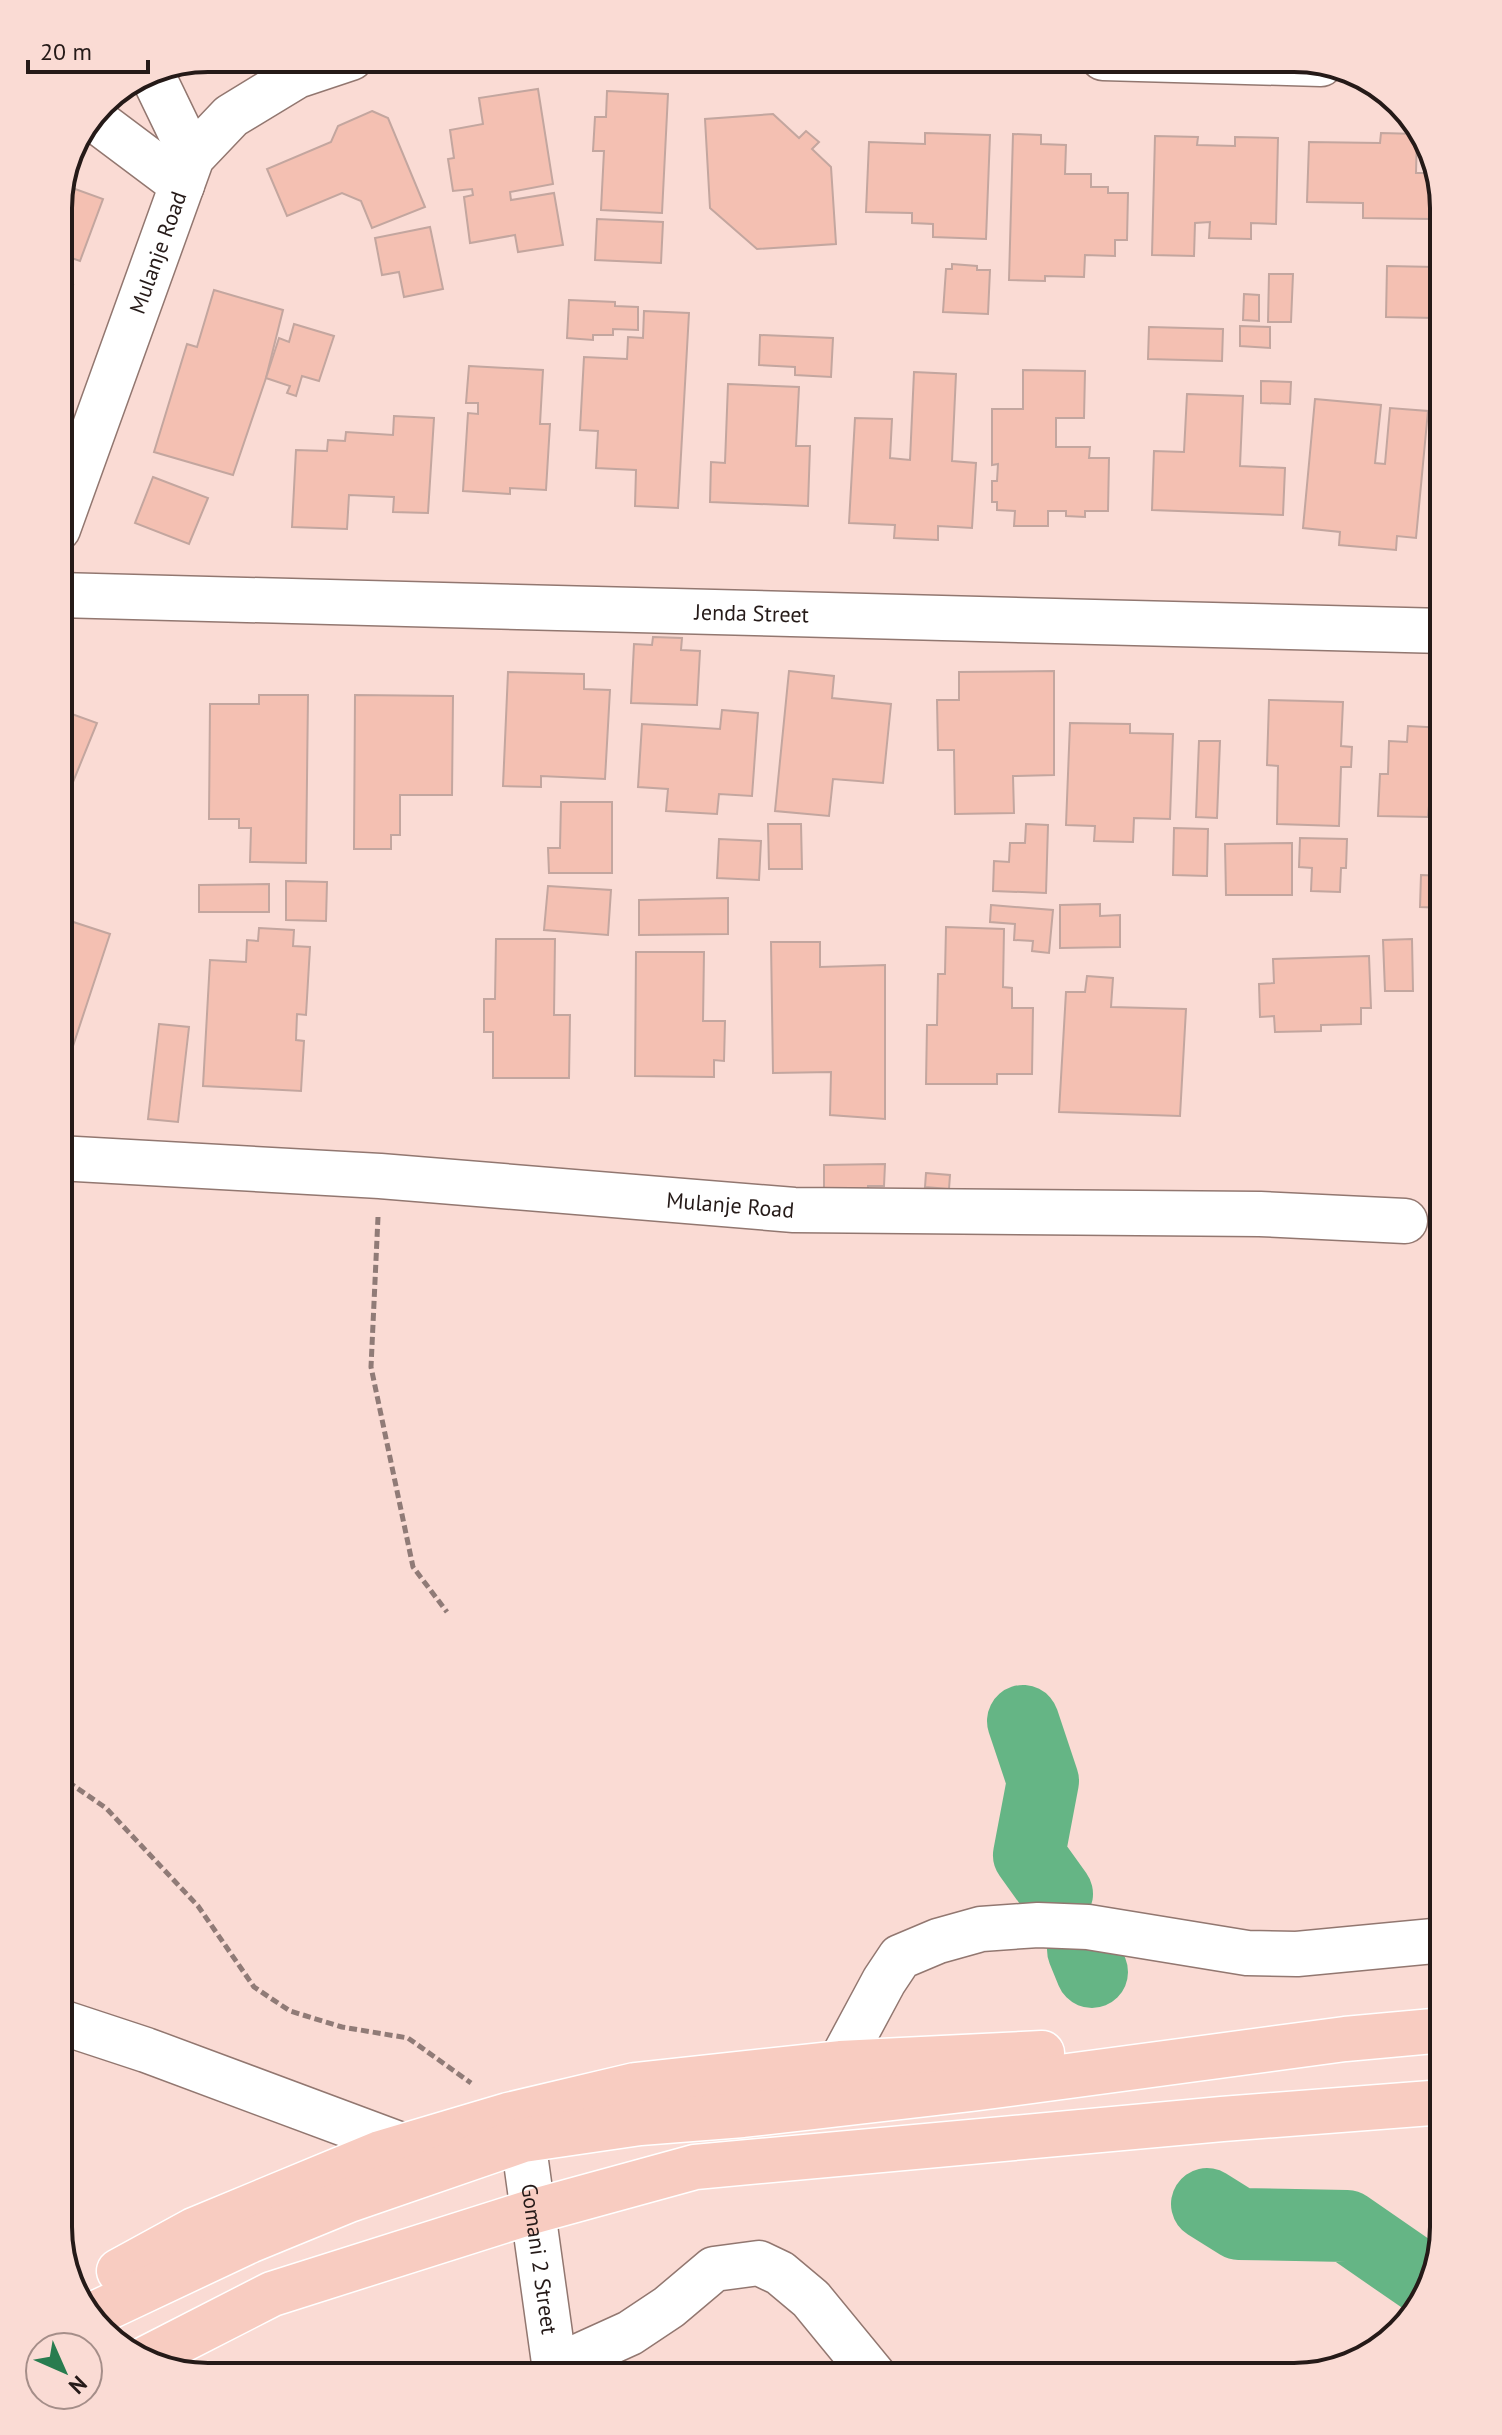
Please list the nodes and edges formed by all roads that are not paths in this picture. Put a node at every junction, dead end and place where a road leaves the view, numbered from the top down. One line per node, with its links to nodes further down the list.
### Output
1 (309, 72): 4 (street, Mulanje Road)
2 (155, 83): 4 (street)
3 (102, 124): 4 (street)
4 (187, 171): 5 (street, Mulanje Road)
5 (72, 490)
6 (72, 595): 7 (street, Jenda Street)
7 (1430, 631)
8 (72, 1159): 9 (street, Mulanje Road)
9 (1405, 1221)
10 (1430, 1941): 14 (street)
11 (72, 2026): 17 (street)
12 (1430, 2031): 13 (main road)
13 (1345, 2039): 14 (main road); 16 (main road)
14 (840, 2063): 16 (main road)
15 (1430, 2103): 18 (main road)
16 (516, 2128): 17 (main road); 18 (street, Gomani 2 Street); 20 (main road)
17 (404, 2146): 19 (main road)
18 (531, 2212): 21 (main road); 22 (street, Gomani 2 Street)
19 (87, 2289)
20 (101, 2311)
21 (157, 2353)
22 (555, 2363)
23 (573, 2363): 24 (street)
24 (864, 2363)

